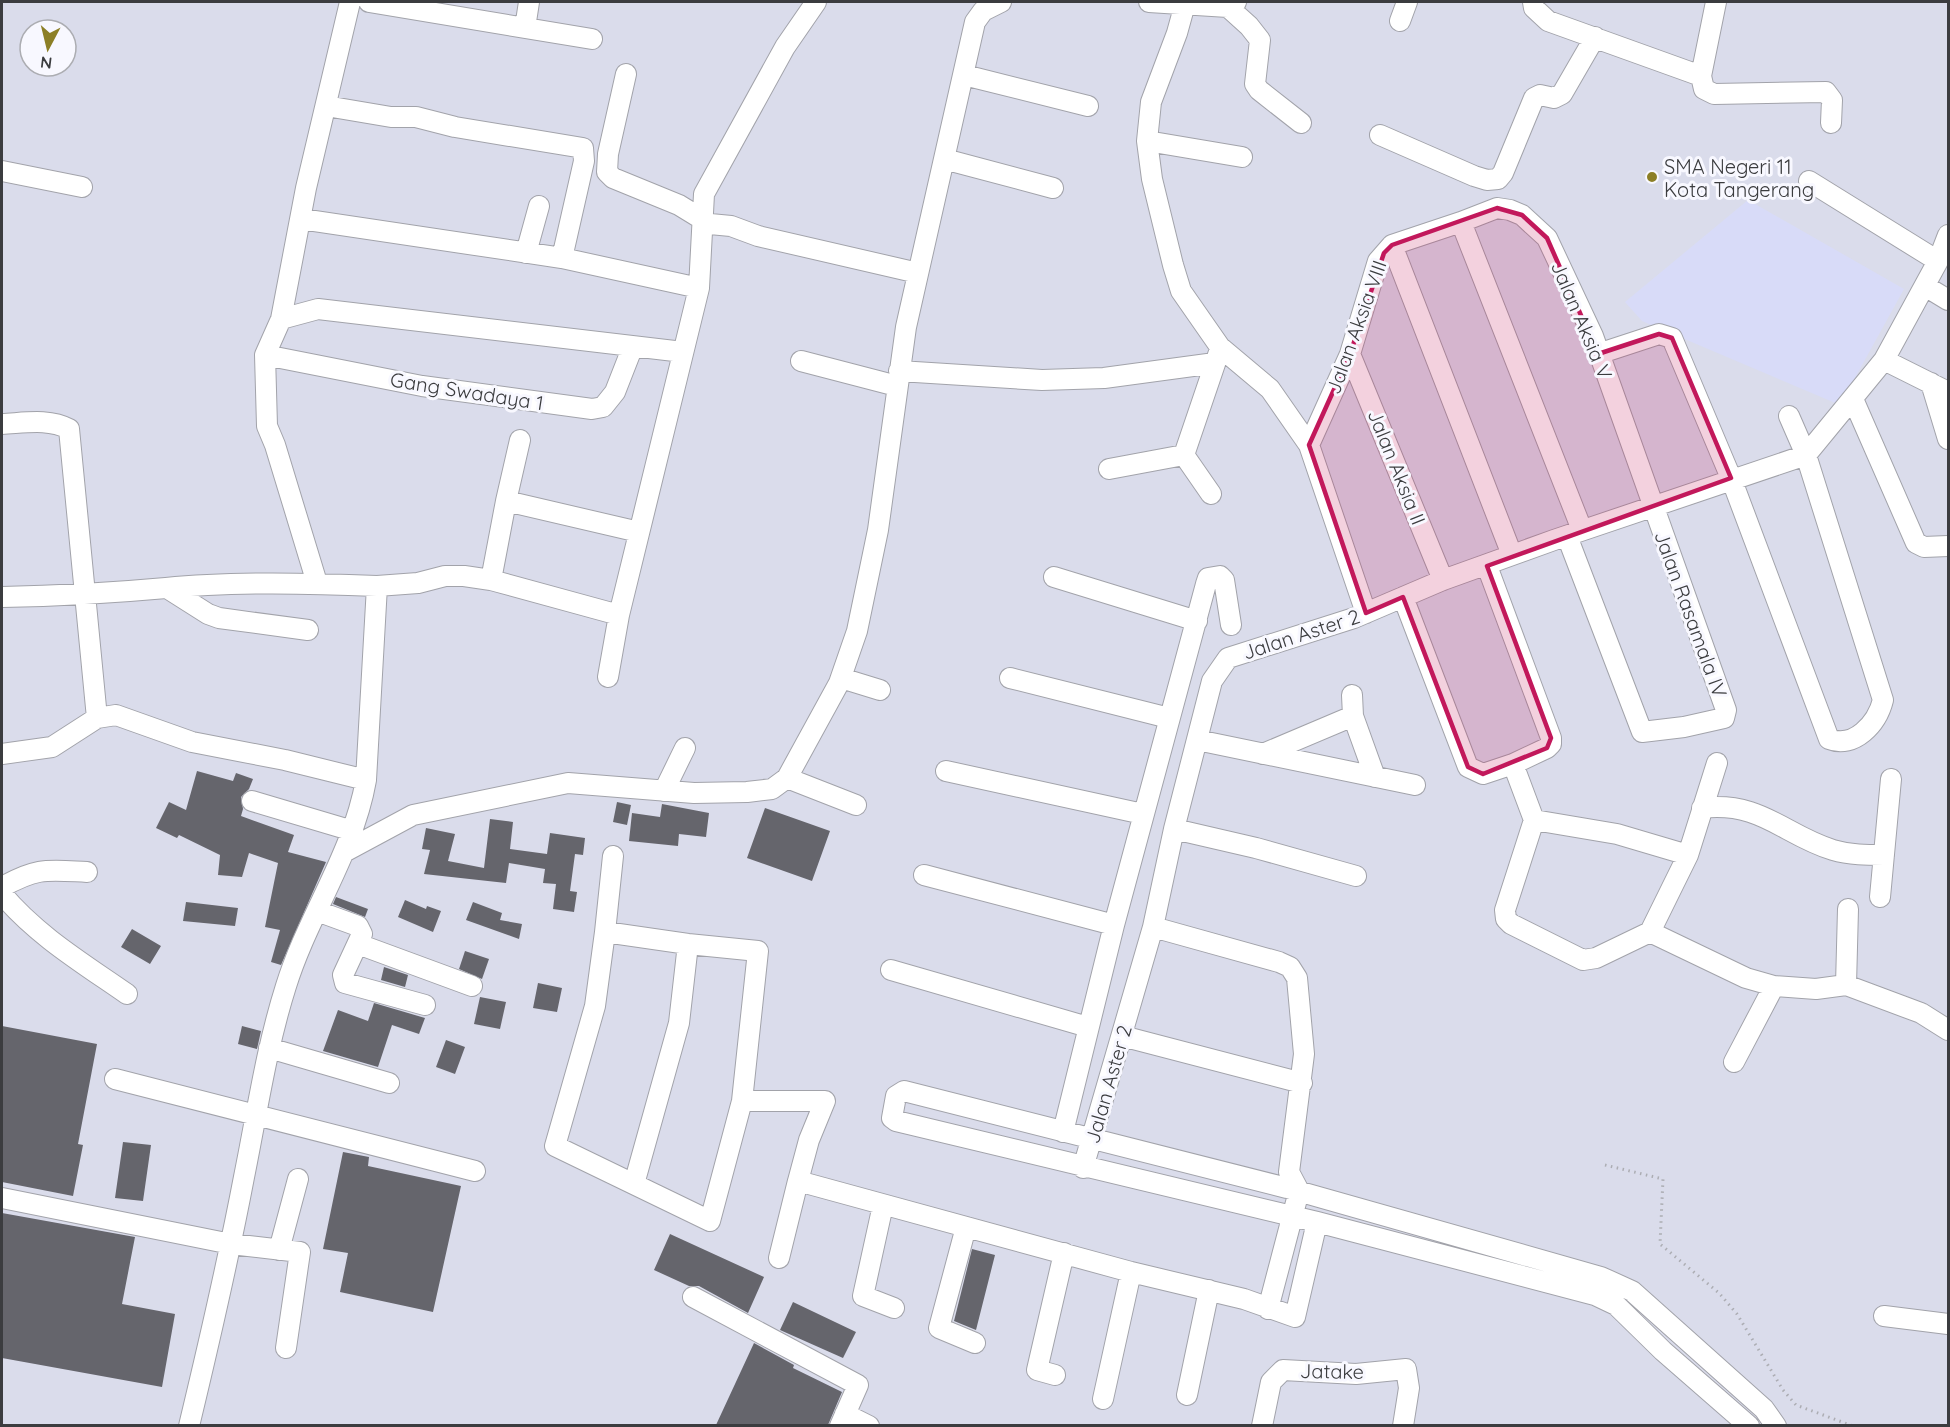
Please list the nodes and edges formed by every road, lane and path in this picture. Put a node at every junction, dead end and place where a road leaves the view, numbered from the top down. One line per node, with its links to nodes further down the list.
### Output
1 (350, 2): 19 (street)
2 (369, 2): 13 (street)
3 (530, 2): 13 (street)
4 (816, 2): 33 (street)
5 (1001, 2): 17 (street)
6 (1149, 2): 10 (street)
7 (1407, 2): 12 (street)
8 (1533, 2): 14 (street)
9 (1716, 2): 18 (street)
10 (1185, 4): 11 (street); 24 (street)
11 (1232, 4): 21 (street)
12 (1400, 21)
13 (525, 28): 15 (street)
14 (1595, 37): 18 (street); 23 (street)
15 (592, 39)
16 (626, 74): 33 (street)
17 (964, 75): 20 (street); 26 (street)
18 (1701, 76): 22 (street)
19 (326, 106): 32 (street); 38 (street)
20 (1088, 106)
21 (1301, 123)
22 (1831, 123)
23 (1380, 135)
24 (1147, 141): 25 (street); 50 (street)
25 (1242, 157)
26 (944, 159): 30 (street); 40 (street)
27 (2, 171): 29 (street)
28 (1809, 181): 39 (street)
29 (82, 188)
30 (1053, 188)
31 (539, 206): 37 (street)
32 (301, 219): 37 (street); 44 (street)
33 (707, 223): 40 (street); 42 (street)
34 (1463, 227): 36 (street, Jalan Aksia VIII); 48 (street, Jalan Aksia V); 70 (street)
35 (1948, 235): 39 (street)
36 (1392, 245): 47 (street, Jalan Aksia VIII); 72 (street)
37 (526, 253): 38 (street)
38 (562, 258): 42 (street)
39 (1938, 261): 41 (street)
40 (918, 273): 53 (street)
41 (1925, 286): 43 (street); 51 (street)
42 (699, 288): 46 (street)
43 (1948, 300)
44 (281, 319): 45 (street); 49 (street)
45 (633, 346): 46 (street); 49 (street, Gang Swadaya 1)
46 (683, 352): 69 (street)
47 (1350, 354): 61 (street, Jalan Aksia VIII); 76 (street, Jalan Aksia II)
48 (1598, 354): 65 (street); 68 (street, Jalan Aksia V)
49 (265, 355): 77 (street)
50 (1218, 355): 53 (street); 61 (street); 62 (street)
51 (1884, 360): 54 (street); 56 (street)
52 (801, 361): 53 (street)
53 (898, 379): 89 (street)
54 (1931, 383): 55 (street); 59 (street)
55 (1948, 392)
56 (1853, 399): 63 (street); 71 (street)
57 (1790, 416): 63 (street)
58 (2, 424): 80 (street)
59 (1948, 439)
60 (520, 440): 67 (street)
61 (1309, 446): 83 (street)
62 (1184, 455): 64 (street); 66 (street)
63 (1806, 455): 65 (street, Jalan Aster 2); 65 (street)
64 (1109, 469)
65 (1731, 478): 68 (street, Jalan Aster 2)
66 (1211, 494)
67 (506, 501): 69 (street); 75 (street)
68 (1652, 506): 70 (street, Jalan Aster 2); 70 (street, Jalan Rasamala IV)
69 (639, 532): 84 (street)
70 (1575, 533): 72 (street, Jalan Aster 2)
71 (1948, 546)
72 (1512, 555): 73 (street, Jalan Aster 2)
73 (1487, 566): 76 (street, Jalan Aster 2); 101 (street)
74 (1054, 577): 85 (street)
75 (491, 580): 78 (street); 84 (street)
76 (1443, 580): 82 (street, Jalan Aster 2)
77 (317, 584): 78 (street); 79 (street)
78 (377, 586): 106 (street)
79 (167, 588): 80 (street); 87 (street)
80 (84, 596): 81 (street); 94 (street)
81 (2, 597)
82 (1403, 597): 83 (street, Jalan Aster 2); 101 (street)
83 (1366, 613): 96 (street, Jalan Aster 2)
84 (619, 615): 88 (street)
85 (1197, 621): 86 (street); 95 (street)
86 (1231, 625)
87 (308, 630)
88 (608, 677)
89 (841, 678): 91 (street); 104 (street)
90 (1010, 678): 95 (street)
91 (880, 690)
92 (1352, 694): 93 (street)
93 (1353, 716): 99 (street); 103 (street)
94 (97, 718): 98 (street); 106 (street)
95 (1169, 718): 112 (street)
96 (1197, 740): 99 (street); 114 (street, Jalan Aster 2)
97 (685, 748): 108 (street)
98 (2, 754)
99 (1263, 754): 103 (street)
100 (1717, 763): 111 (street)
101 (1513, 764): 113 (street)
102 (946, 771): 112 (street)
103 (1375, 777): 107 (street)
104 (787, 778): 108 (street); 110 (street)
105 (1891, 779): 118 (street)
106 (366, 780): 115 (street)
107 (1415, 785)
108 (664, 791): 116 (street)
109 (252, 801): 115 (street)
110 (856, 805)
111 (1702, 808): 117 (street); 118 (street)
112 (1143, 814): 128 (street)
113 (1534, 820): 117 (street); 131 (street)
114 (1174, 829): 122 (street); 129 (street, Jalan Aster 2)
115 (353, 831): 116 (street)
116 (346, 851): 127 (street)
117 (1688, 855): 131 (street)
118 (1884, 855): 125 (street)
119 (613, 856): 130 (street)
120 (87, 872): 123 (street)
121 (924, 875): 128 (street)
122 (1356, 876)
123 (2, 887)
124 (2, 894): 138 (street)
125 (1881, 897)
126 (1848, 909): 135 (street)
127 (317, 911): 132 (street); 143 (street)
128 (1114, 924): 140 (street)
129 (1153, 927): 142 (street, Jalan Aster 2); 147 (street)
130 (605, 932): 133 (street); 158 (street)
131 (1650, 932): 137 (street)
132 (358, 944): 136 (street); 139 (street)
133 (688, 944): 148 (street); 158 (street)
134 (891, 970): 140 (street)
135 (1846, 985): 137 (street); 141 (street)
136 (472, 986)
137 (1774, 986): 144 (street)
138 (127, 994)
139 (425, 1005)
140 (1088, 1026): 150 (street)
141 (1948, 1030)
142 (1122, 1036): 147 (street); 151 (street, Jalan Aster 2)
143 (269, 1048): 146 (street); 149 (street)
144 (1734, 1062)
145 (115, 1079): 149 (street)
146 (388, 1083)
147 (1302, 1083): 155 (street)
148 (742, 1101): 157 (street); 158 (street)
149 (255, 1116): 154 (street); 167 (street)
150 (1063, 1132): 151 (street); 153 (street)
151 (1091, 1139): 153 (street, Jalan Aster 2); 159 (street)
152 (1605, 1165): 192 (path)
153 (1083, 1168): 163 (street)
154 (475, 1171)
155 (1288, 1172): 159 (street); 160 (street)
156 (298, 1179): 168 (street)
157 (798, 1181): 162 (street); 170 (street)
158 (634, 1184)
159 (1272, 1185): 160 (street); 163 (street)
160 (1299, 1191): 164 (street); 173 (street)
161 (2, 1198): 167 (street)
162 (883, 1205): 166 (street); 176 (street)
163 (1267, 1210): 164 (street)
164 (1290, 1216): 165 (street); 177 (street)
165 (1317, 1222): 175 (street); 177 (street)
166 (966, 1227): 169 (street); 180 (street)
167 (231, 1244): 168 (street); 186 (street)
168 (279, 1250): 181 (street)
169 (1064, 1253): 171 (street); 182 (street)
170 (779, 1258)
171 (1131, 1272): 172 (street); 184 (street)
172 (1209, 1290): 177 (street); 183 (street)
173 (1632, 1291): 175 (street); 191 (street)
174 (693, 1297): 185 (street)
175 (1616, 1305): 190 (street)
176 (894, 1308)
177 (1268, 1309)
178 (1884, 1316): 179 (street)
179 (1948, 1324)
180 (975, 1343)
181 (286, 1348)
182 (1055, 1375)
183 (1187, 1395)
184 (1103, 1399)
185 (843, 1420): 187 (street)
186 (189, 1425)
187 (869, 1425)
188 (1262, 1425): 189 (street, Jatake)
189 (1403, 1425)
190 (1749, 1425)
191 (1776, 1425)
192 (1853, 1425)

